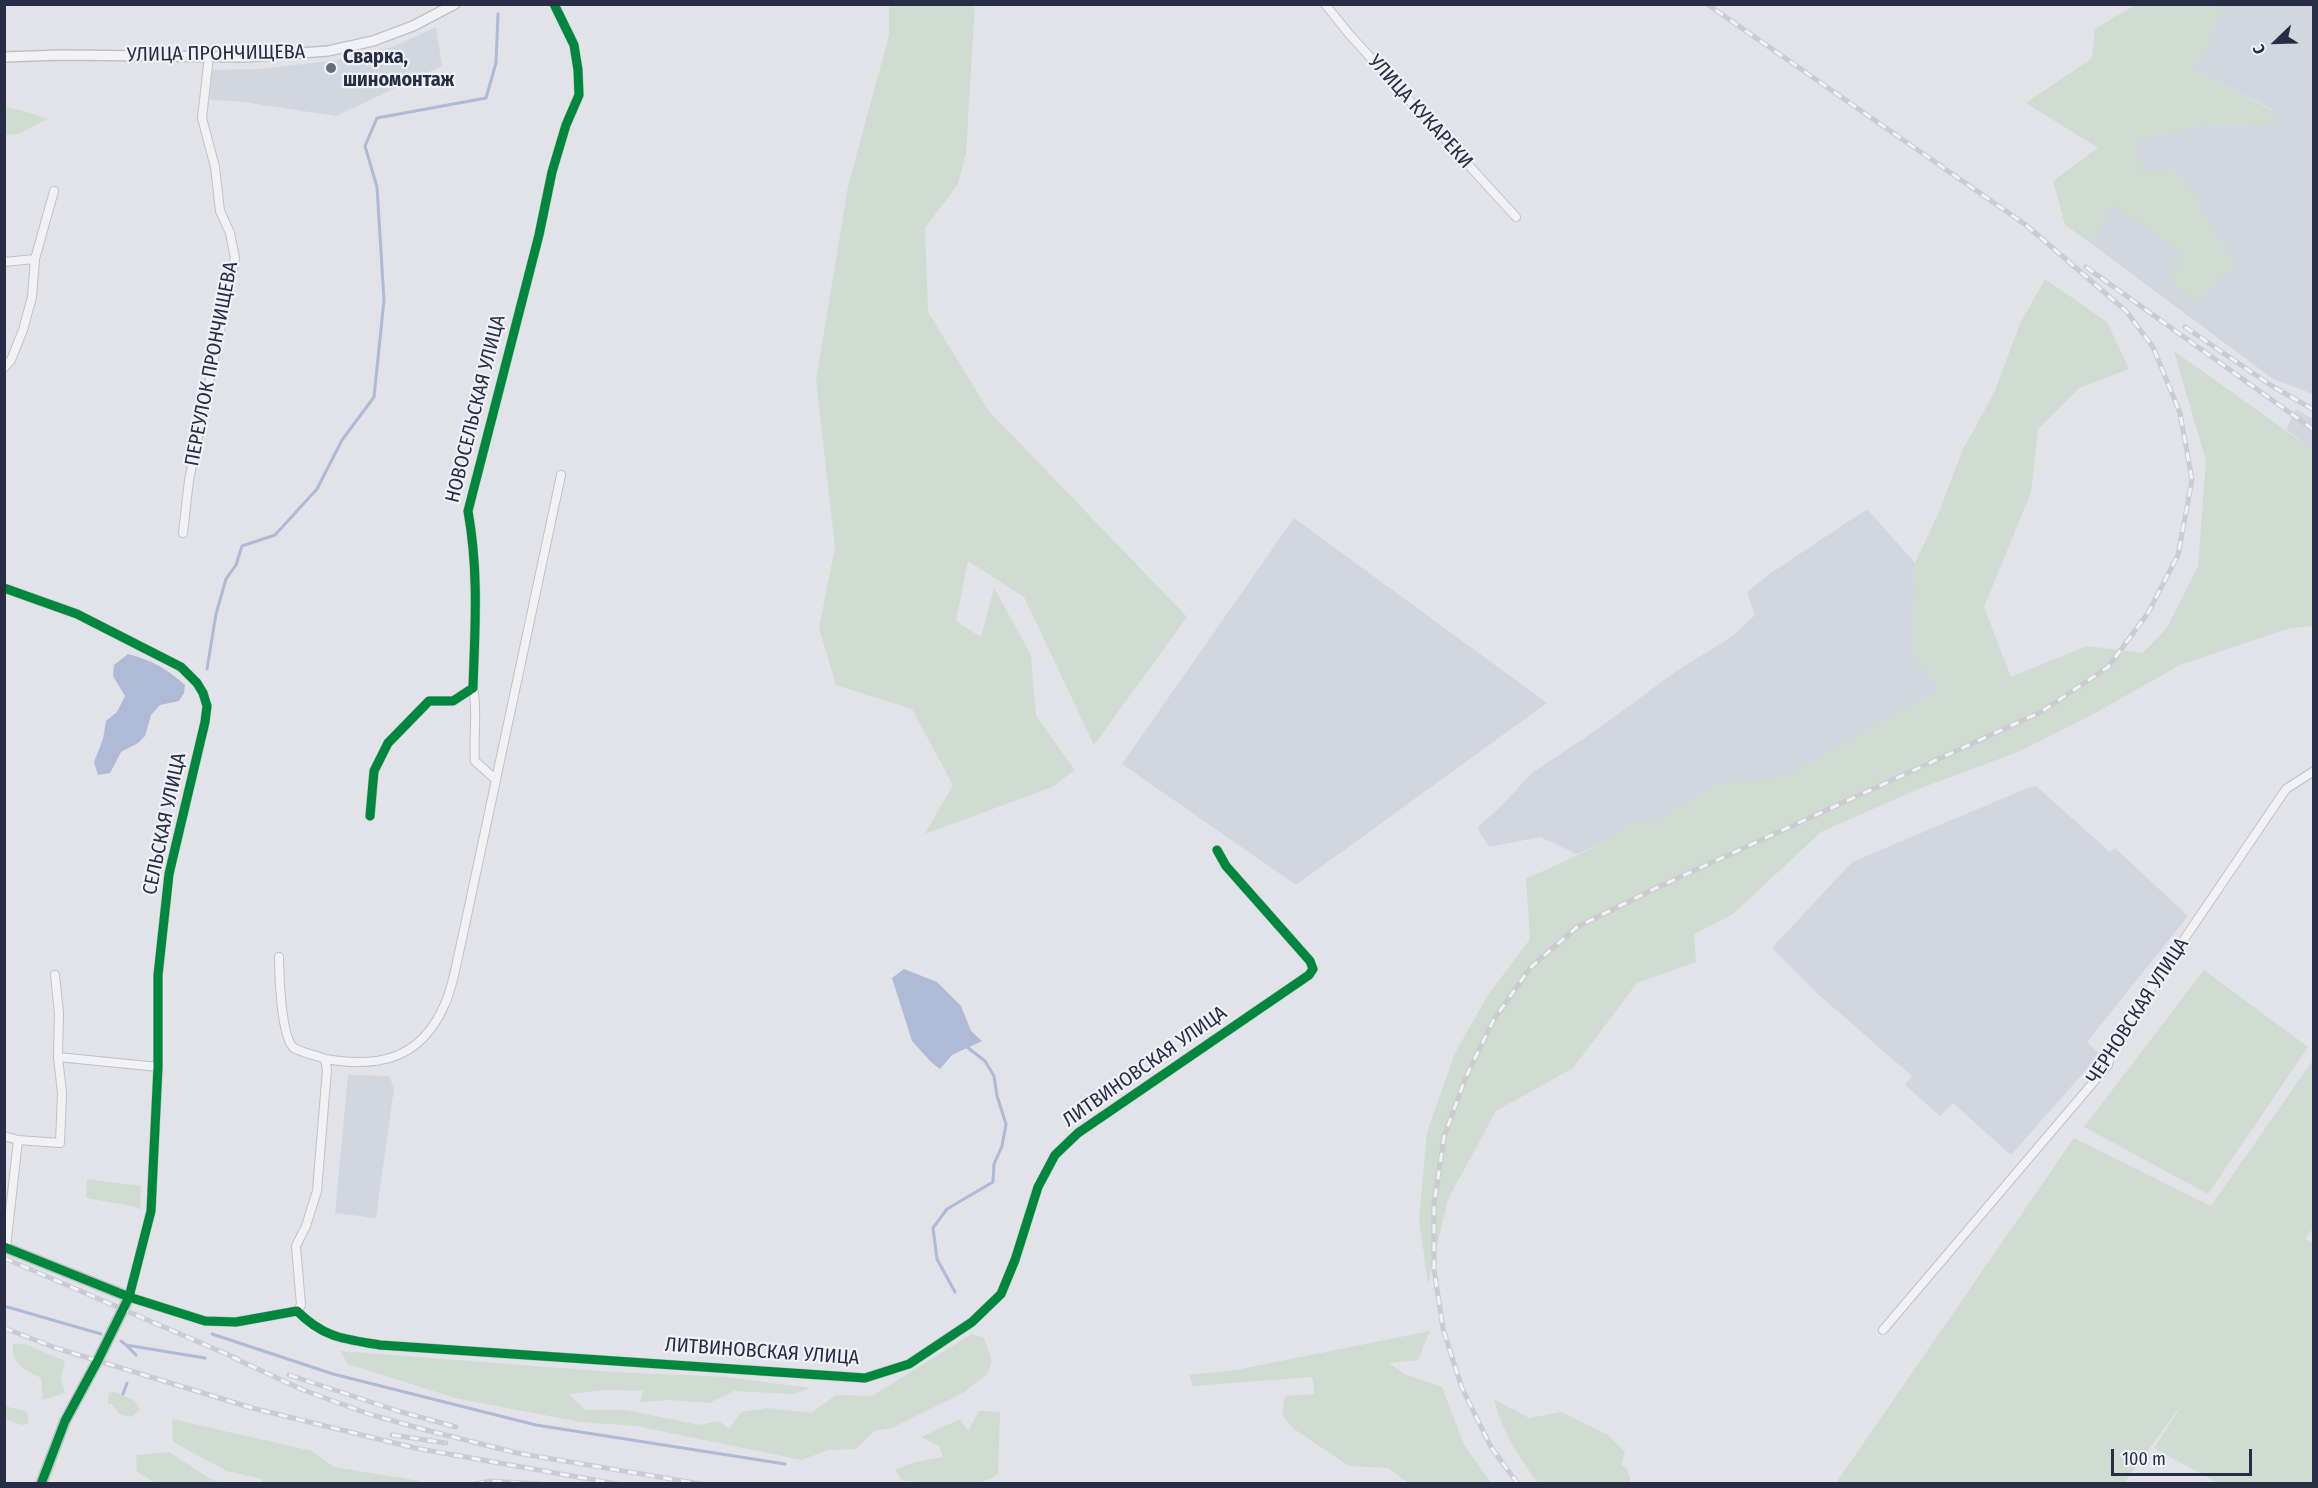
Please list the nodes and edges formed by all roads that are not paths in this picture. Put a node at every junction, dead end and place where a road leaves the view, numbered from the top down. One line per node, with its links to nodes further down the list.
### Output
1 (455, 4): 4 (street, УЛИЦА ПРОНЧИЩЕВА)
2 (554, 4): 14 (street, НОВОСЕЛЬСКАЯ УЛИЦА)
3 (1325, 4): 7 (street, УЛИЦА КУКАРЕКИ)
4 (208, 56): 5 (street, УЛИЦА ПРОНЧИЩЕВА); 12 (street, ПЕРЕУЛОК ПРОНЧИЩЕВА)
5 (4, 57)
6 (54, 190): 8 (street)
7 (1516, 217)
8 (35, 259): 9 (street); 10 (street)
9 (4, 262)
10 (4, 368)
11 (561, 476): 16 (street)
12 (183, 533)
13 (4, 588): 23 (street, СЕЛЬСКАЯ УЛИЦА)
14 (473, 688): 16 (street, НОВОСЕЛЬСКАЯ УЛИЦА); 17 (street)
15 (2313, 771): 29 (street, ЧЕРНОВСКАЯ УЛИЦА)
16 (496, 780): 22 (street)
17 (370, 816)
18 (1217, 850): 28 (street, ЛИТВИНОВСКАЯ УЛИЦА)
19 (279, 957): 22 (street)
20 (55, 975): 21 (street)
21 (58, 1057): 23 (street); 25 (street)
22 (325, 1059): 28 (street)
23 (158, 1067): 27 (street, СЕЛЬСКАЯ УЛИЦА)
24 (4, 1136): 25 (street)
25 (18, 1140): 26 (street)
26 (5, 1247): 27 (street)
27 (129, 1297): 28 (street); 30 (street)
28 (297, 1311)
29 (1883, 1330)
30 (41, 1484)

